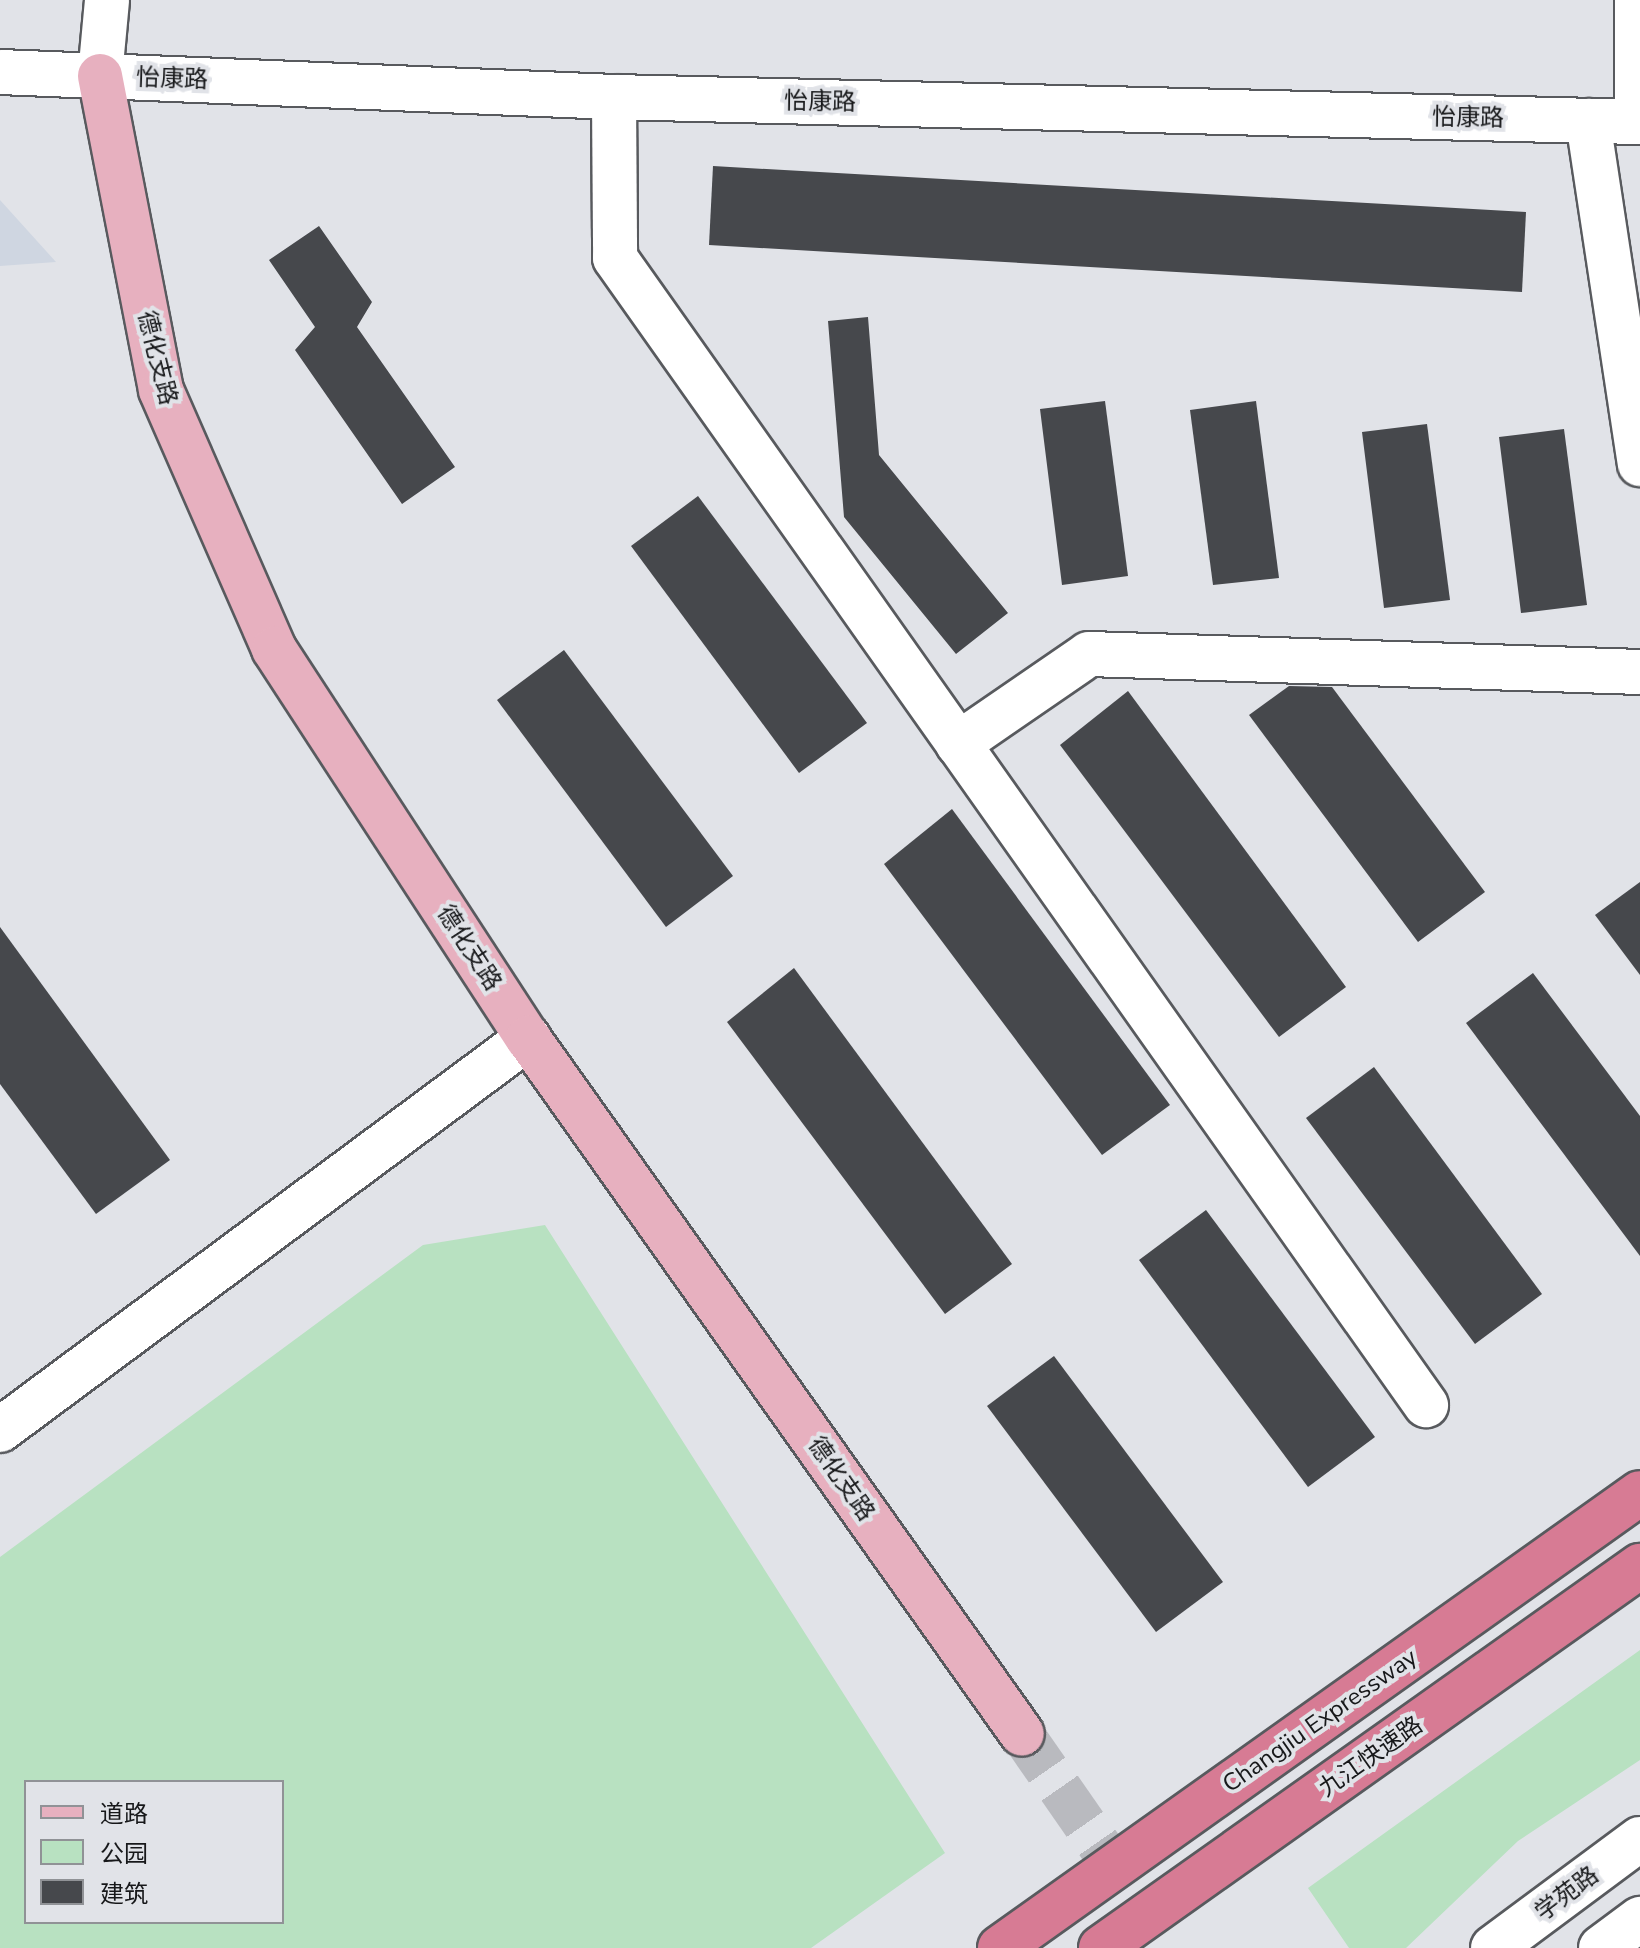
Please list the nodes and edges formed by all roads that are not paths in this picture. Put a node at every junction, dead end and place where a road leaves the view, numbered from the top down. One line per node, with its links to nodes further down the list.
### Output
1 (107, 0): 4 (street)
2 (1637, 0): 7 (street)
3 (0, 72): 4 (street, 怡康路)
4 (100, 76): 5 (street, 怡康路); 11 (main road, 德化支路)
5 (614, 97): 6 (street, 怡康路); 10 (street)
6 (1588, 121): 7 (street, 怡康路); 8 (street)
7 (1638, 122)
8 (1640, 464)
9 (1640, 672): 10 (street)
10 (958, 744): 12 (street)
11 (528, 1038): 13 (street); 16 (main road, 德化支路)
12 (1426, 1405)
13 (0, 1430)
14 (1640, 1493): 19 (highway, Changjiu Expressway)
15 (1640, 1566): 20 (highway, 九江快速路)
16 (1022, 1734)
17 (1640, 1839): 21 (street, 学苑路)
18 (1640, 1919): 22 (street)
19 (1000, 1948)
20 (1101, 1948)
21 (1493, 1948)
22 (1601, 1948)

